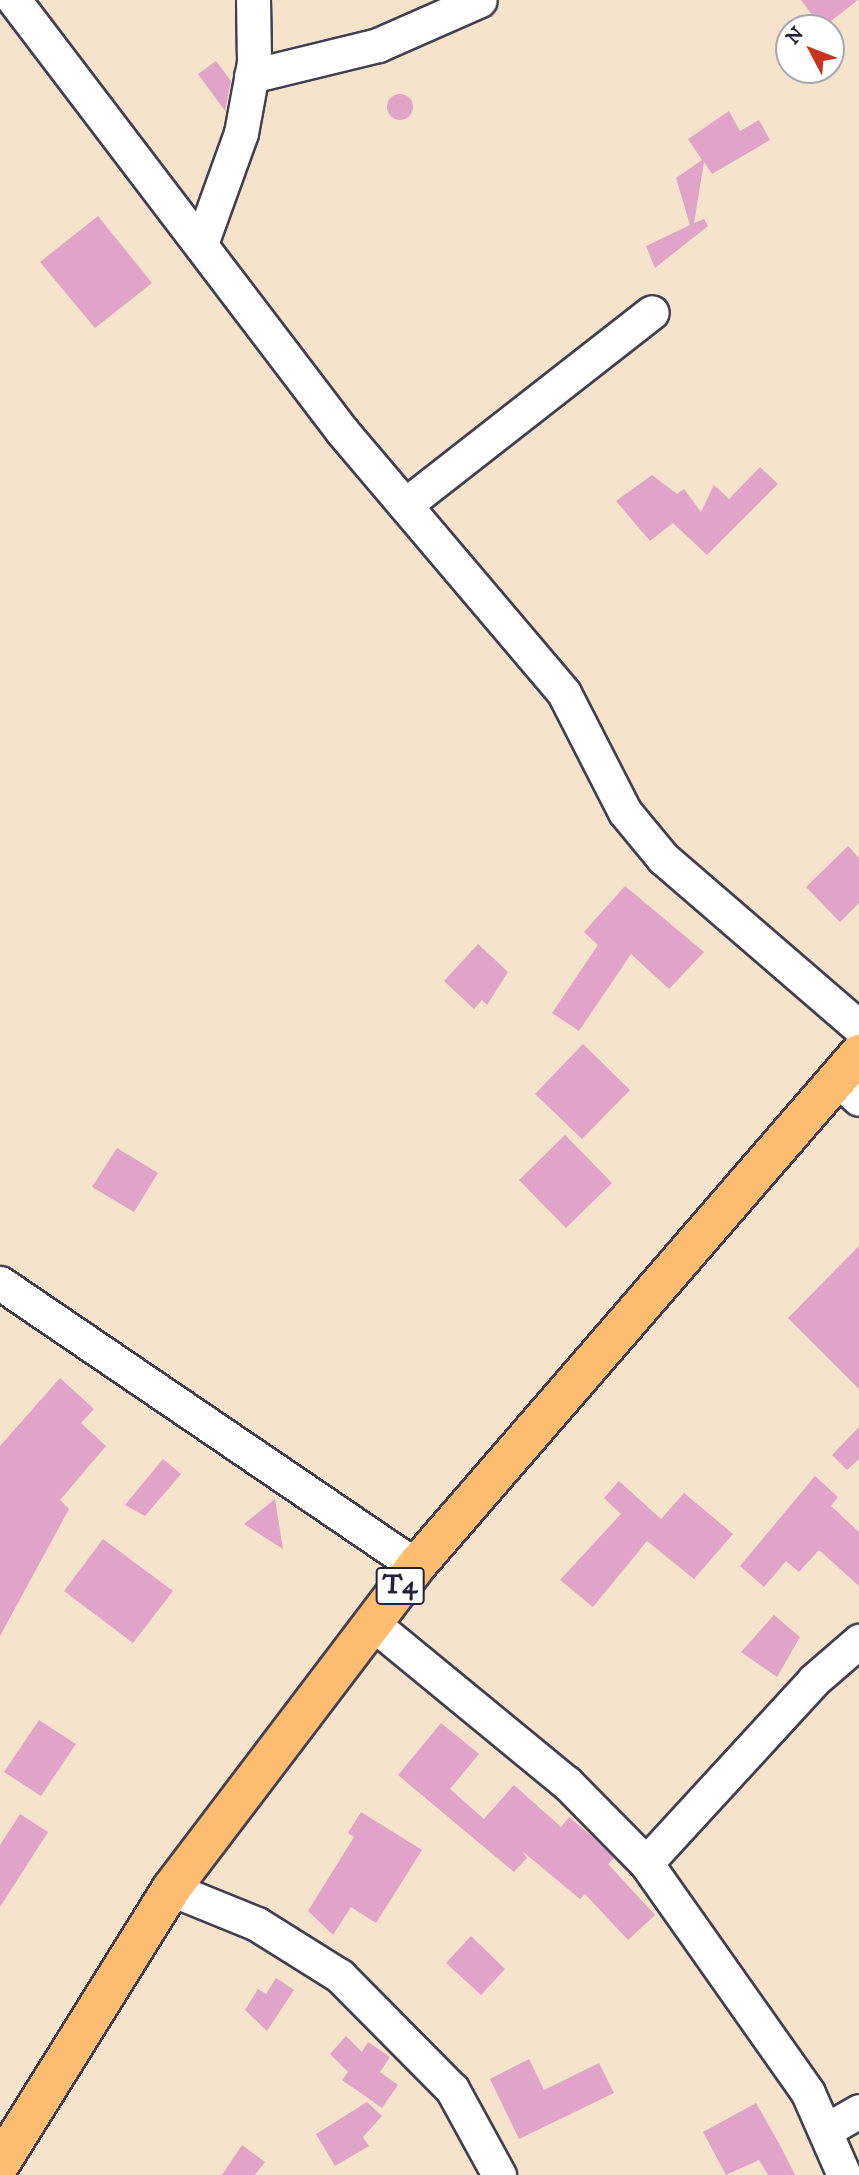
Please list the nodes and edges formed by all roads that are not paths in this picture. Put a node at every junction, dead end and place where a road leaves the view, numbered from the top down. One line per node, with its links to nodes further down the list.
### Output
1 (14, 0): 5 (street)
2 (253, 0): 4 (street)
3 (480, 0): 4 (street)
4 (251, 76): 5 (street)
5 (201, 244): 7 (street)
6 (652, 312): 7 (street)
7 (405, 505): 8 (street)
8 (859, 1027)
9 (852, 1077): 11 (highway, T4)
10 (0, 1283): 11 (street)
11 (416, 1566): 12 (highway, T4)
12 (372, 1623): 14 (street); 15 (highway, T4)
13 (859, 1641): 14 (street)
14 (646, 1863): 17 (street)
15 (171, 1889): 18 (highway, T4); 19 (street)
16 (859, 2111): 17 (street)
17 (828, 2129): 20 (street)
18 (0, 2164)
19 (499, 2175)
20 (844, 2175)

